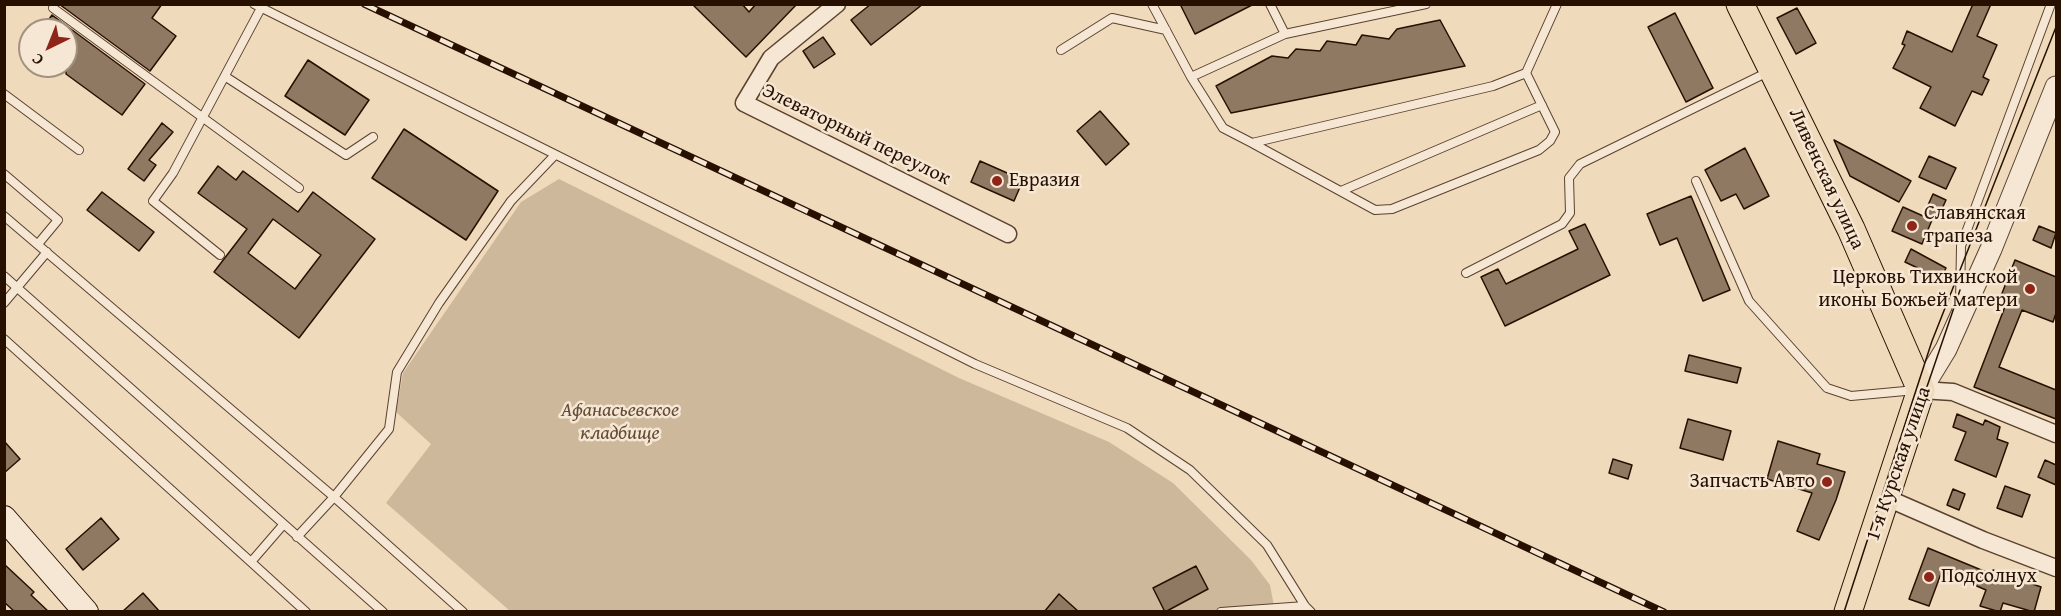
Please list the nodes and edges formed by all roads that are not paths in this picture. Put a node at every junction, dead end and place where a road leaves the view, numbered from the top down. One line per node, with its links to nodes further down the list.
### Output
1 (837, 4): 30 (street, Элеваторный переулок)
2 (1152, 4): 10 (lane)
3 (1270, 4): 11 (lane)
4 (1426, 4): 11 (lane)
5 (1557, 4): 14 (lane)
6 (1740, 4): 13 (main road, Ливенская улица)
7 (2051, 4): 38 (lane)
8 (258, 6): 15 (lane); 24 (lane)
9 (53, 8): 20 (lane)
10 (1166, 30): 12 (lane); 16 (lane)
11 (1285, 34): 16 (lane)
12 (1060, 50)
13 (1774, 69): 34 (lane); 40 (main road, Ливенская улица)
14 (1526, 73): 19 (lane); 22 (lane)
15 (225, 76): 20 (lane); 21 (lane)
16 (1191, 77): 22 (lane)
17 (2056, 87): 38 (street, 1-я Курская улица)
18 (4, 94): 23 (lane)
19 (1542, 105): 28 (lane); 28 (lane)
20 (204, 117): 27 (lane); 33 (lane)
21 (373, 137)
22 (1252, 144): 28 (lane)
23 (79, 150)
24 (554, 156): 42 (lane); 49 (lane)
25 (4, 174): 31 (lane)
26 (1696, 181): 40 (lane)
27 (299, 188)
28 (1341, 191)
29 (4, 216): 31 (lane)
30 (1008, 234)
31 (38, 244): 32 (lane)
32 (47, 252): 36 (lane); 42 (lane)
33 (220, 255)
34 (1466, 273)
35 (4, 276): 36 (lane)
36 (17, 287): 37 (lane); 45 (lane)
37 (4, 303)
38 (1960, 320): 40 (street, 1-я Курская улица)
39 (4, 339): 47 (lane)
40 (1921, 390): 41 (street); 43 (main road, 1-я Курская улица)
41 (2056, 434)
42 (334, 497): 46 (lane); 53 (lane)
43 (1887, 498): 48 (street); 55 (main road, 1-я Курская улица)
44 (4, 518): 50 (main road)
45 (283, 525): 46 (lane); 47 (lane)
46 (297, 537): 52 (lane)
47 (251, 562): 51 (lane)
48 (2056, 568)
49 (1308, 609): 54 (lane)
50 (86, 612)
51 (306, 612)
52 (383, 612)
53 (462, 612)
54 (1221, 612)
55 (1848, 612)

